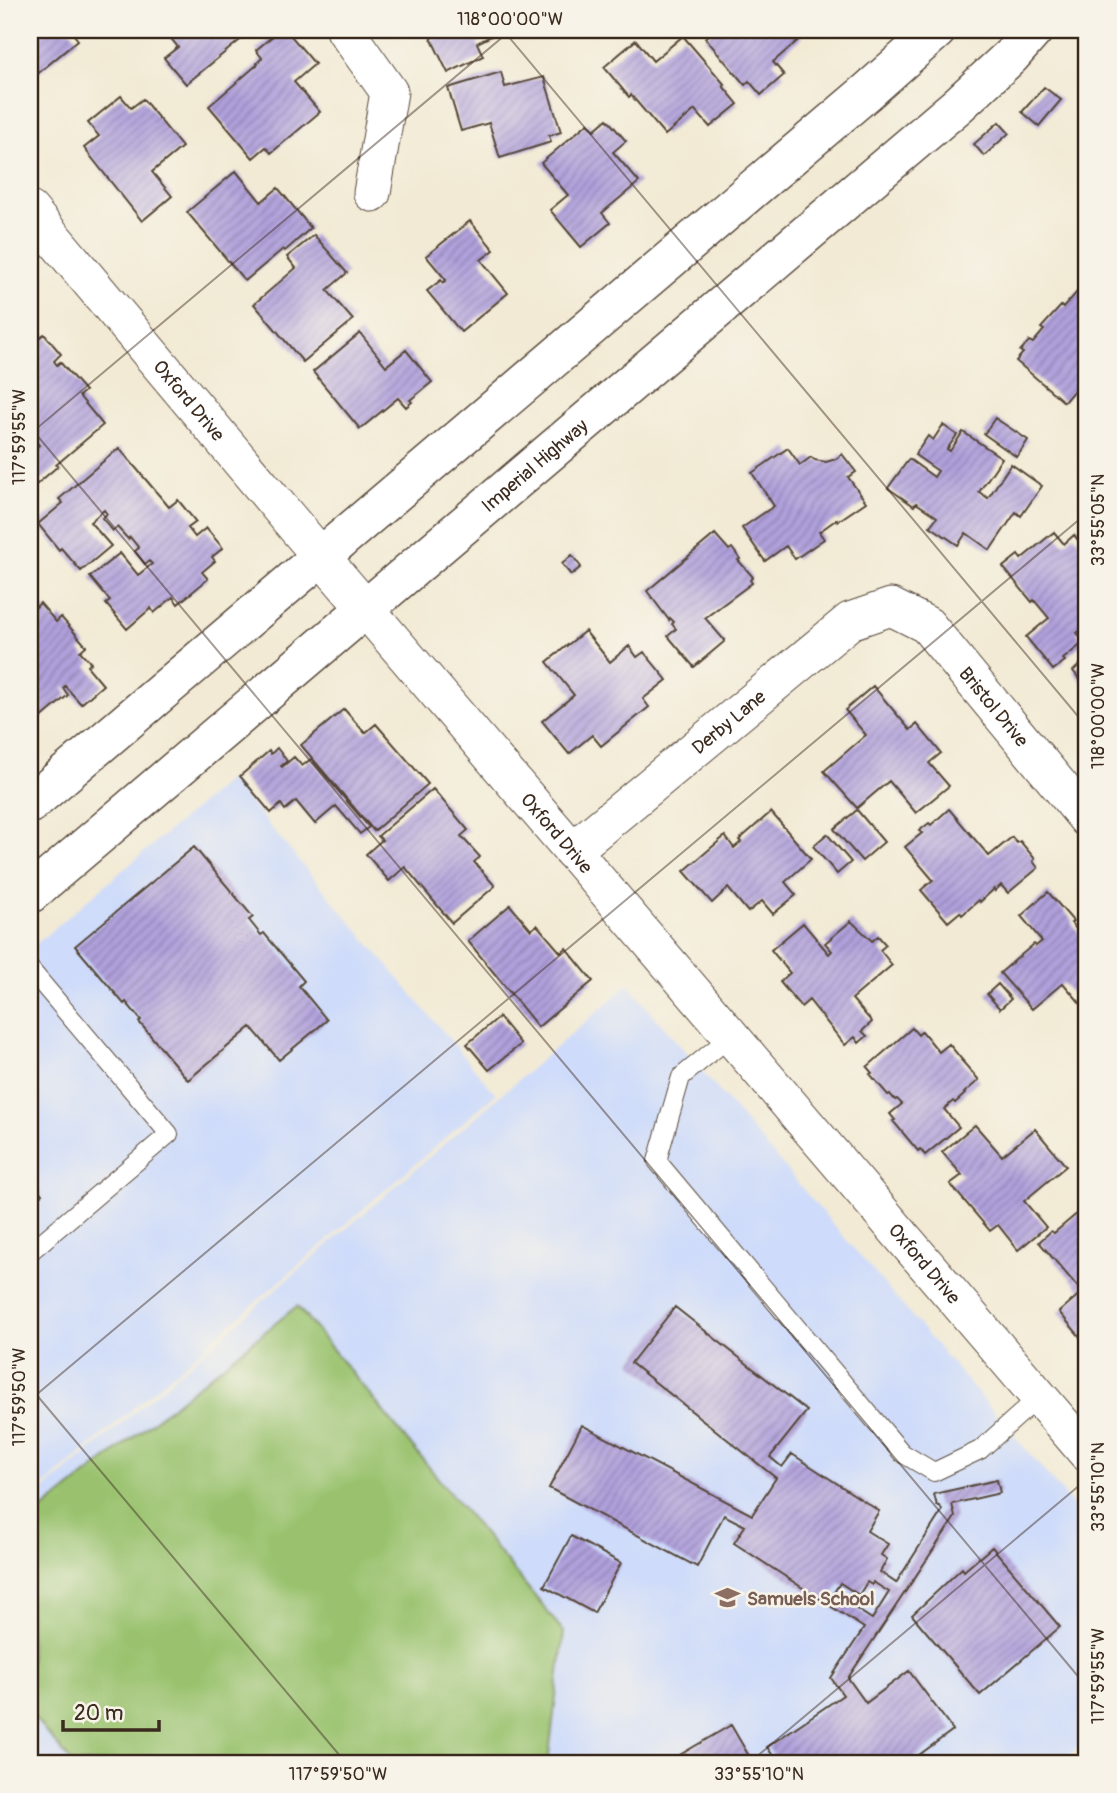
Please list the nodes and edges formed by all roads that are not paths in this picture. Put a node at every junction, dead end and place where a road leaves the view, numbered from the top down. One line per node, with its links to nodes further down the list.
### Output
1 (345, 30): 4 (street)
2 (937, 30): 6 (main road)
3 (1034, 30): 8 (main road, Imperial Highway)
4 (372, 194)
5 (30, 210): 6 (street, Oxford Drive)
6 (321, 556): 8 (street, Oxford Drive); 9 (main road)
7 (891, 607): 10 (street, Bristol Drive); 11 (street, Derby Lane)
8 (366, 609): 11 (street, Oxford Drive); 12 (main road, Imperial Highway)
9 (30, 804)
10 (1087, 819)
11 (572, 851): 14 (street, Oxford Drive)
12 (30, 894)
13 (30, 969): 15 (lane)
14 (731, 1036): 16 (street, Oxford Drive); 16 (lane)
15 (30, 1252)
16 (1039, 1397): 17 (street, Oxford Drive)
17 (1087, 1453)

